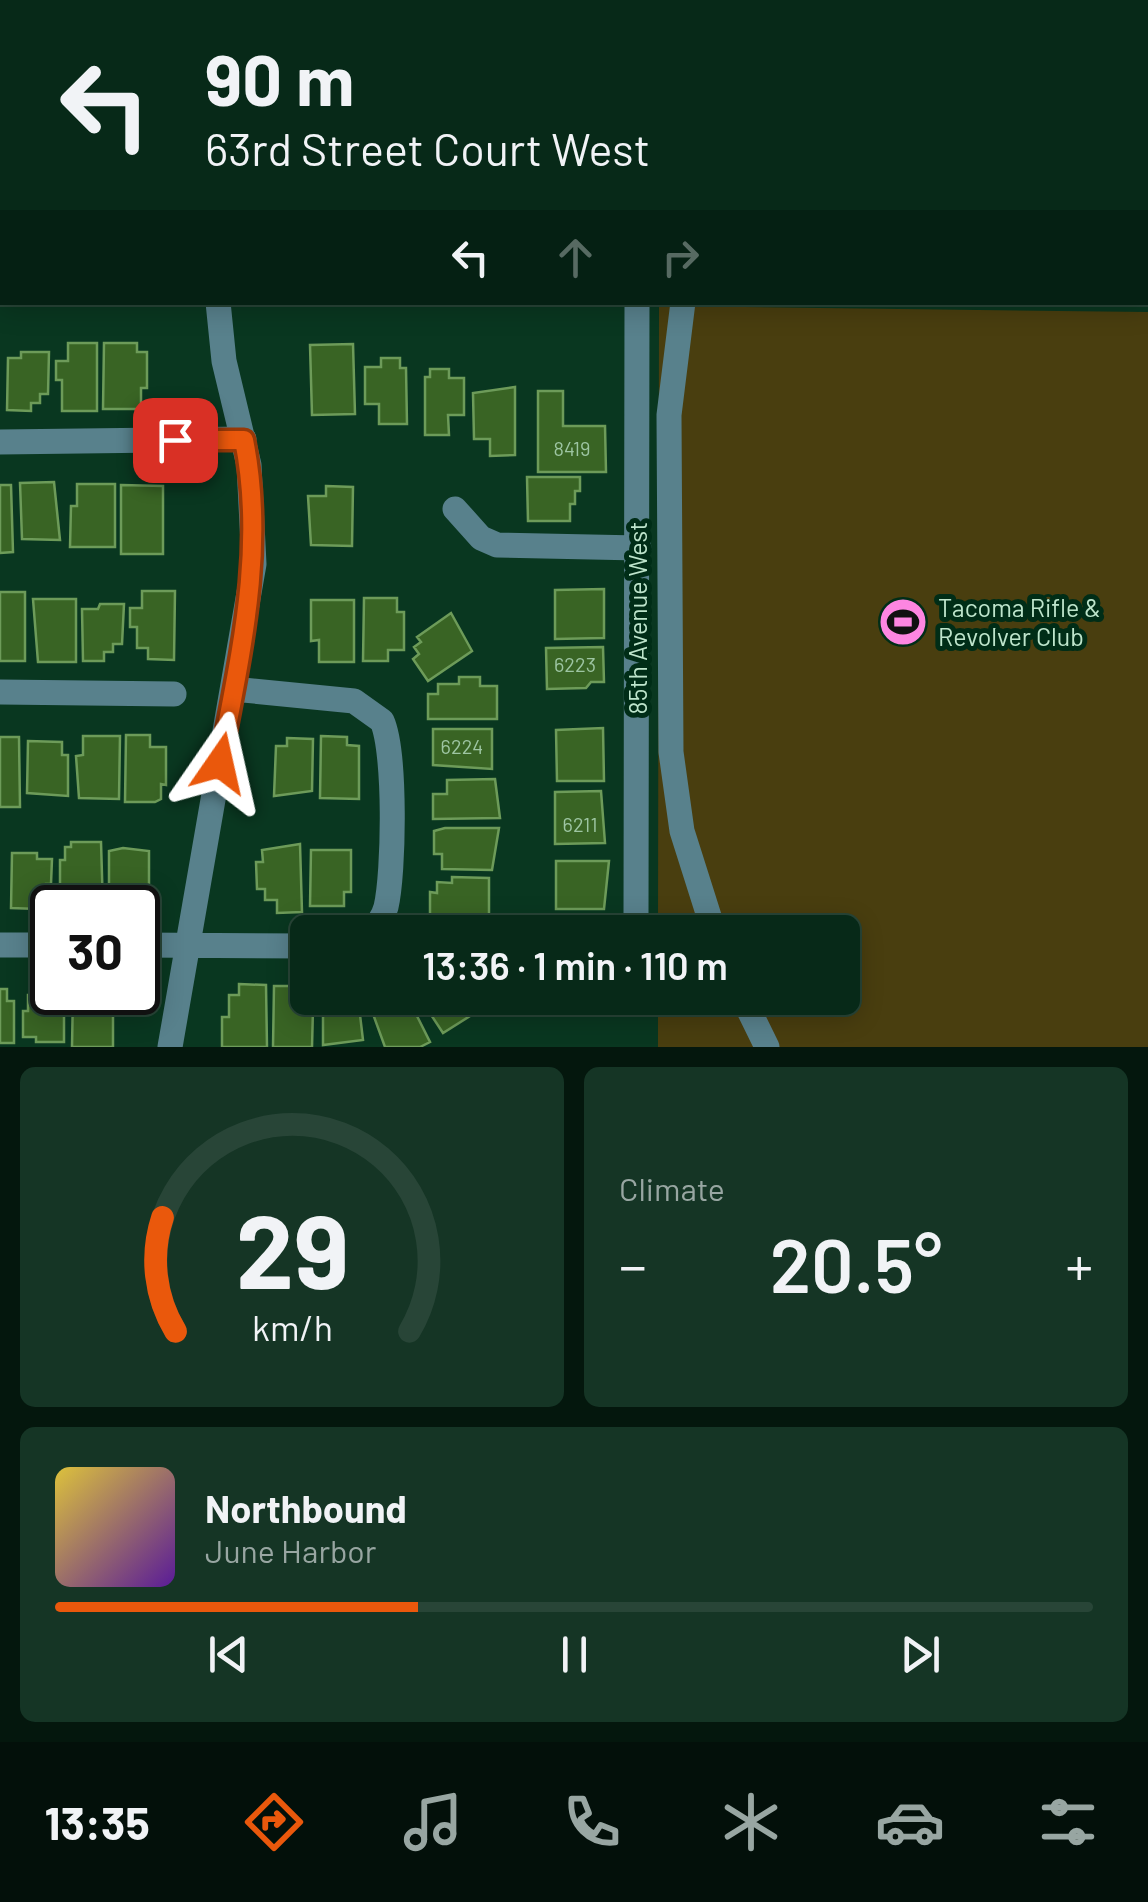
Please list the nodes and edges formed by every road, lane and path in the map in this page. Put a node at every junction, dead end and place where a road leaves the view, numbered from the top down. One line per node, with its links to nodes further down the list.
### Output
1 (218, 305): 4 (street)
2 (637, 305): 7 (street, 85th Avenue West)
3 (683, 305): 13 (street)
4 (244, 440): 5 (street); 8 (street)
5 (0, 442)
6 (455, 509): 7 (street)
7 (638, 548): 12 (street, 85th Avenue West)
8 (234, 690): 11 (street); 17 (street)
9 (0, 692): 10 (street)
10 (174, 694)
11 (379, 915)
12 (636, 915)
13 (709, 915)
14 (0, 945): 15 (street)
15 (30, 945)
16 (160, 945): 17 (street)
17 (186, 945): 18 (street); 20 (street)
18 (290, 946)
19 (752, 1015): 21 (street)
20 (170, 1047)
21 (767, 1047)

